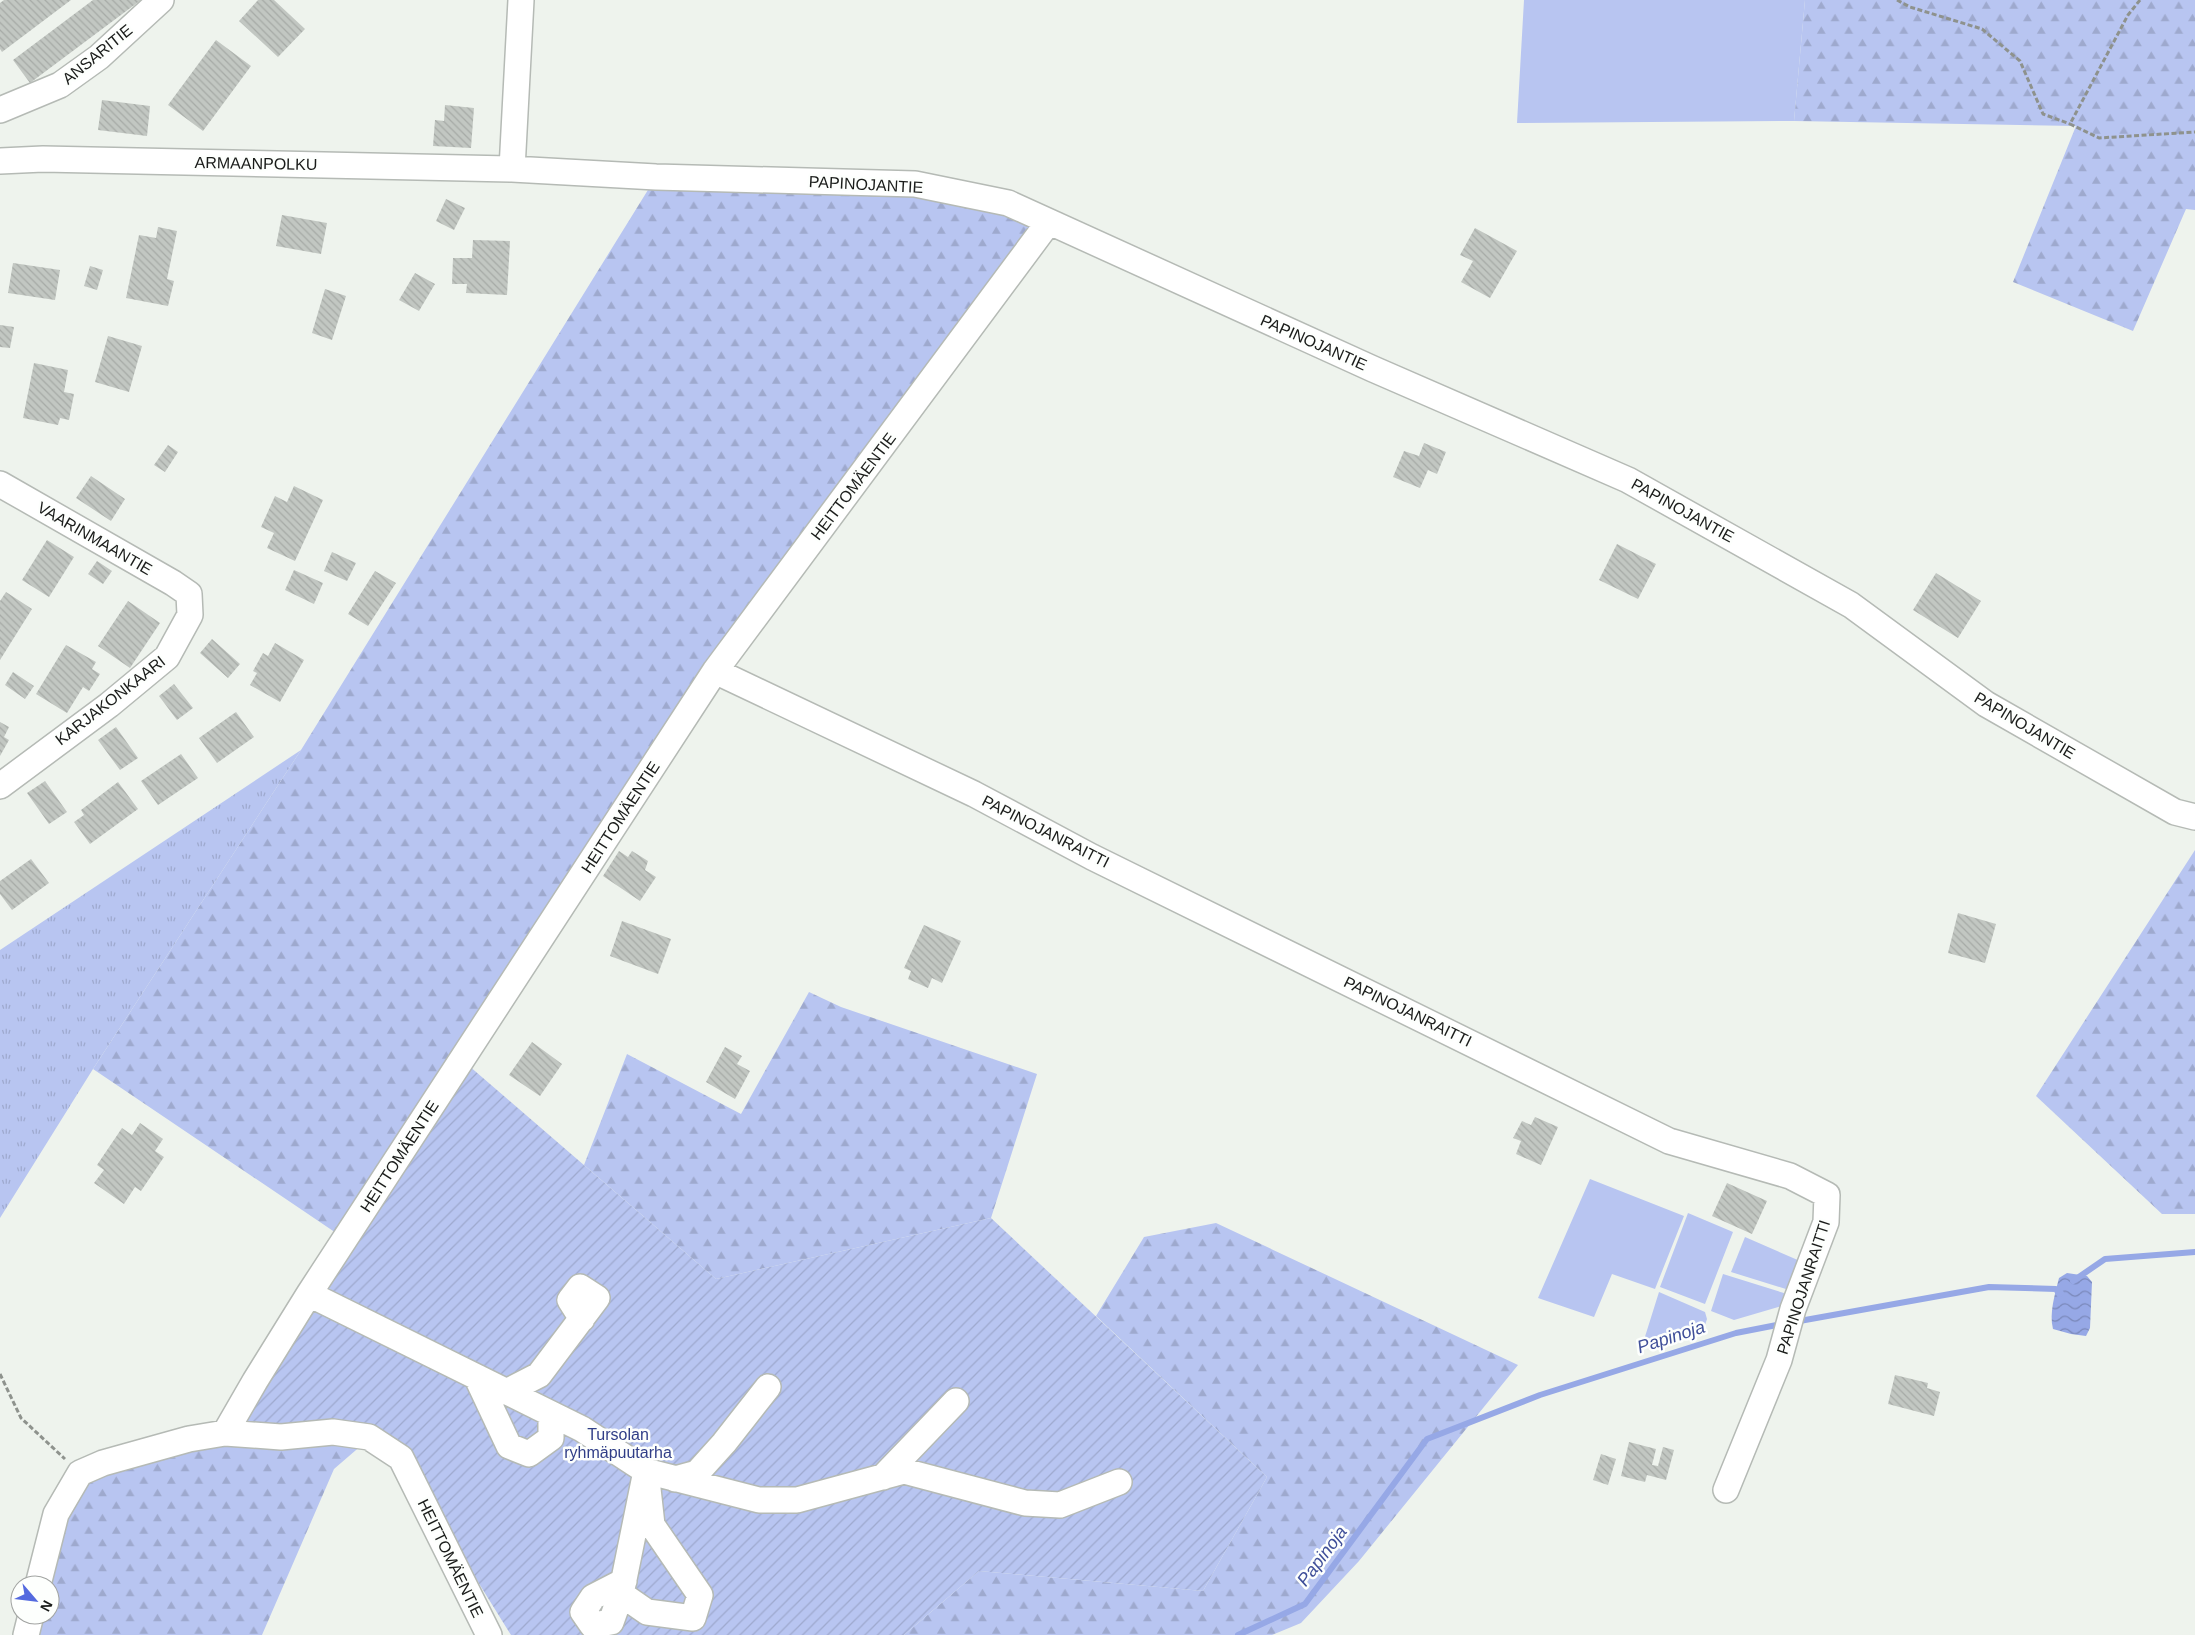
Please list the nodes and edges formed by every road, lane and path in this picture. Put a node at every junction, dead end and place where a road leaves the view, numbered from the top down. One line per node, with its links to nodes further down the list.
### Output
1 (161, 0): 5 (street, ANSARITIE)
2 (521, 0): 9 (street)
3 (1897, 0): 6 (path)
4 (2140, 0): 6 (path)
5 (0, 110)
6 (2070, 124): 7 (path)
7 (2195, 132)
8 (0, 161): 9 (street, ARMAANPOLKU)
9 (512, 169): 10 (street, PAPINOJANTIE)
10 (1048, 222): 13 (street, HEITTOMÄENTIE); 15 (street, PAPINOJANTIE)
11 (0, 484): 12 (street, VAARINMAANTIE)
12 (189, 594): 14 (street, KARJAKONKAARI)
13 (715, 671): 16 (street, HEITTOMÄENTIE); 30 (street, PAPINOJANRAITTI)
14 (0, 786)
15 (2195, 817)
16 (309, 1294): 19 (street); 24 (street, HEITTOMÄENTIE)
17 (582, 1319): 21 (street)
18 (0, 1374): 26 (path)
19 (477, 1378): 21 (street); 23 (street)
20 (768, 1387): 28 (street)
21 (506, 1392): 23 (street)
22 (956, 1401): 27 (street)
23 (551, 1414): 25 (street)
24 (225, 1434): 26 (street, HEITTOMÄENTIE); 32 (street, HEITTOMÄENTIE)
25 (646, 1472): 25 (street); 28 (street)
26 (80, 1473): 31 (street)
27 (883, 1477): 28 (street); 29 (street)
28 (675, 1479)
29 (1119, 1482)
30 (1726, 1490)
31 (41, 1575)
32 (489, 1635)

